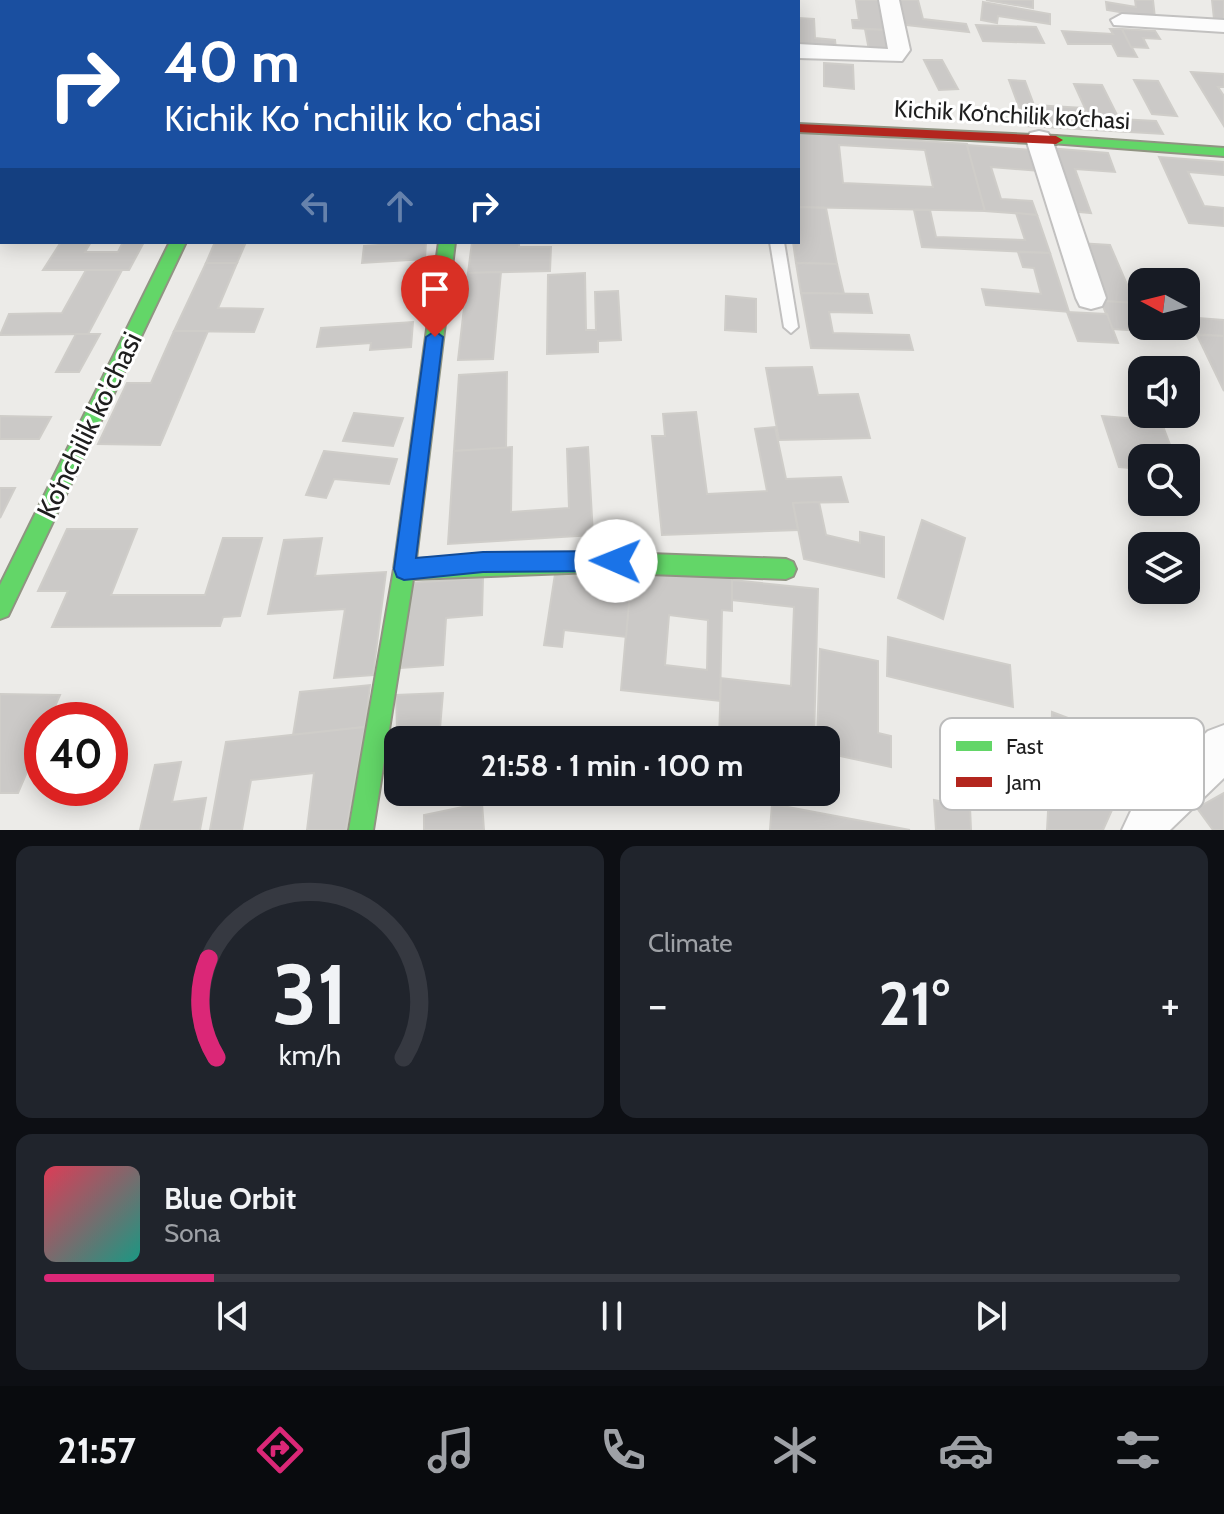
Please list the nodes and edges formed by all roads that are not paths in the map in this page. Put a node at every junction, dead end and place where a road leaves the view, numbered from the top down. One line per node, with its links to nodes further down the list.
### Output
1 (889, 0): 4 (street)
2 (1122, 20): 3 (street)
3 (1224, 26)
4 (800, 51)
5 (800, 128): 6 (street, Kichik Ko‘nchilik ko‘chasi)
6 (1039, 139): 7 (street, Kichik Ko‘nchilik ko‘chasi); 11 (street)
7 (1224, 152)
8 (177, 244): 15 (street, Ko‘nchilik ko'chasi)
9 (447, 244): 13 (street)
10 (777, 244): 12 (lane)
11 (1091, 298)
12 (791, 327)
13 (404, 569): 14 (street); 19 (street)
14 (786, 569)
15 (0, 608)
16 (1224, 747): 17 (street)
17 (1204, 766)
18 (1156, 810): 20 (street)
19 (361, 830)
20 (1146, 830)

